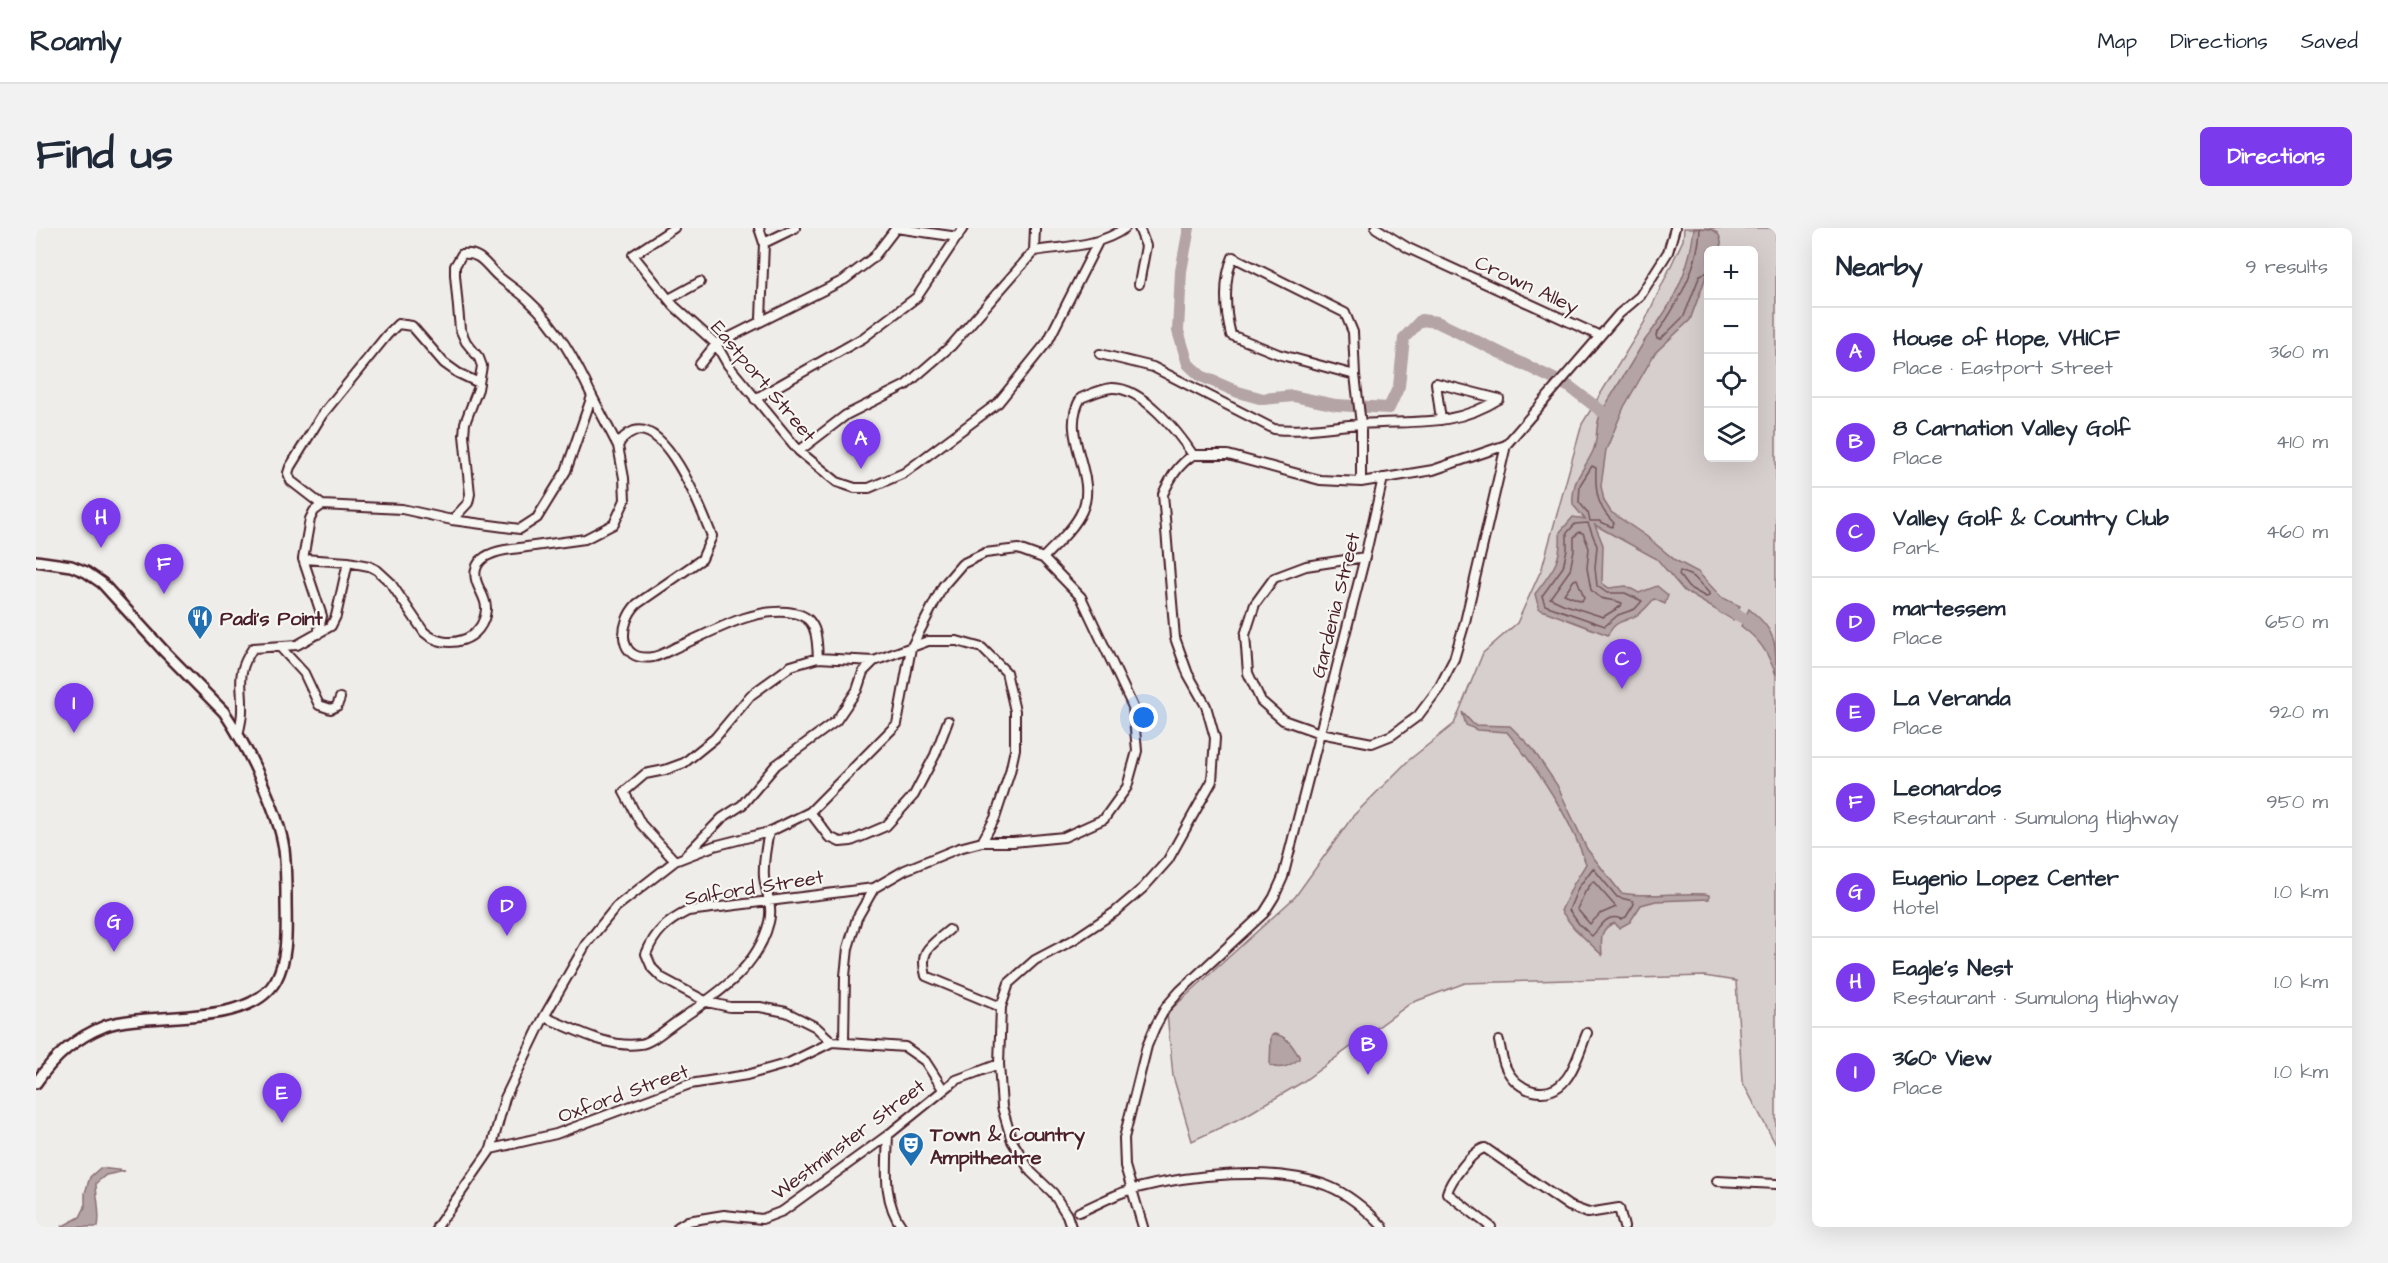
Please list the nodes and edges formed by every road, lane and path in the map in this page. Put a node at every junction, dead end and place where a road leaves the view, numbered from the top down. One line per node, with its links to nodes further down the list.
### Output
1 (674, 228): 17 (street, Eastport Street)
2 (759, 228): 13 (street)
3 (795, 228): 13 (street)
4 (896, 228): 11 (street); 18 (street)
5 (963, 228): 11 (street)
6 (1035, 228): 14 (street)
7 (1125, 228): 12 (street)
8 (1139, 228): 16 (street)
9 (1376, 228): 19 (street, Crown Alley)
10 (1675, 228): 19 (street)
11 (958, 237): 26 (street)
12 (1098, 242): 14 (street); 31 (street, Eastport Street)
13 (764, 243): 18 (street)
14 (1034, 251): 31 (street)
15 (700, 282): 17 (street)
16 (1139, 284)
17 (669, 298): 20 (street, Eastport Street)
18 (762, 319): 20 (street)
19 (1600, 336): 29 (street)
20 (716, 344): 22 (street); 26 (street, Eastport Street)
21 (1100, 354): 28 (street)
22 (700, 364)
23 (1355, 375): 23 (street); 28 (street)
24 (479, 382): 25 (street); 35 (street); 36 (street)
25 (592, 396): 30 (street); 36 (street)
26 (755, 399): 31 (street, Eastport Street)
27 (1441, 420): 27 (street); 28 (street)
28 (1361, 423): 33 (street)
29 (1506, 445): 34 (street); 49 (street)
30 (618, 446): 41 (street); 45 (street)
31 (799, 451)
32 (1193, 455): 33 (street); 38 (street); 60 (street)
33 (1361, 482): 34 (street)
34 (1382, 482): 37 (street, Gardenia Street)
35 (322, 505): 36 (street); 39 (street)
36 (452, 520)
37 (1365, 556): 49 (street, Gardenia Street); 49 (street)
38 (1043, 558): 44 (street); 53 (street)
39 (303, 559): 41 (street); 42 (street)
40 (36, 561): 50 (main road)
41 (348, 562): 42 (street)
42 (318, 634): 43 (street)
43 (280, 647): 47 (street); 50 (street)
44 (911, 648): 46 (street); 51 (street); 53 (street)
45 (818, 658): 46 (street); 55 (street)
46 (874, 661): 54 (street)
47 (340, 698)
48 (948, 721): 51 (street)
49 (1320, 733): 73 (street, Gardenia Street)
50 (238, 735): 67 (main road)
51 (810, 812): 52 (street)
52 (769, 832): 54 (street); 57 (street)
53 (982, 842): 56 (street)
54 (684, 858): 55 (street)
55 (675, 861): 61 (street)
56 (874, 888): 57 (street, Salford Street); 65 (street)
57 (770, 902): 59 (street); 59 (street, Salford Street)
58 (949, 930): 60 (street)
59 (707, 1002): 61 (street); 64 (street, Salford Street)
60 (1001, 1007): 66 (street)
61 (544, 1017): 70 (street)
62 (1587, 1033): 63 (street)
63 (1498, 1041)
64 (832, 1042): 65 (street); 70 (street, Oxford Street)
65 (844, 1042): 68 (street)
66 (999, 1064): 68 (street, Westminster Street); 79 (street)
67 (36, 1083)
68 (943, 1089): 69 (street, Westminster Street)
69 (888, 1135): 75 (street, Westminster Street); 78 (street)
70 (491, 1149): 76 (street)
71 (1717, 1181): 72 (street)
72 (1776, 1184)
73 (1131, 1189): 74 (street); 80 (street, Gardenia Street); 81 (street)
74 (1079, 1212)
75 (763, 1223): 77 (street, Westminster Street)
76 (437, 1227)
77 (678, 1227)
78 (902, 1227)
79 (1071, 1227)
80 (1143, 1227)
81 (1383, 1227)
82 (1491, 1227): 83 (street)
83 (1624, 1227)

